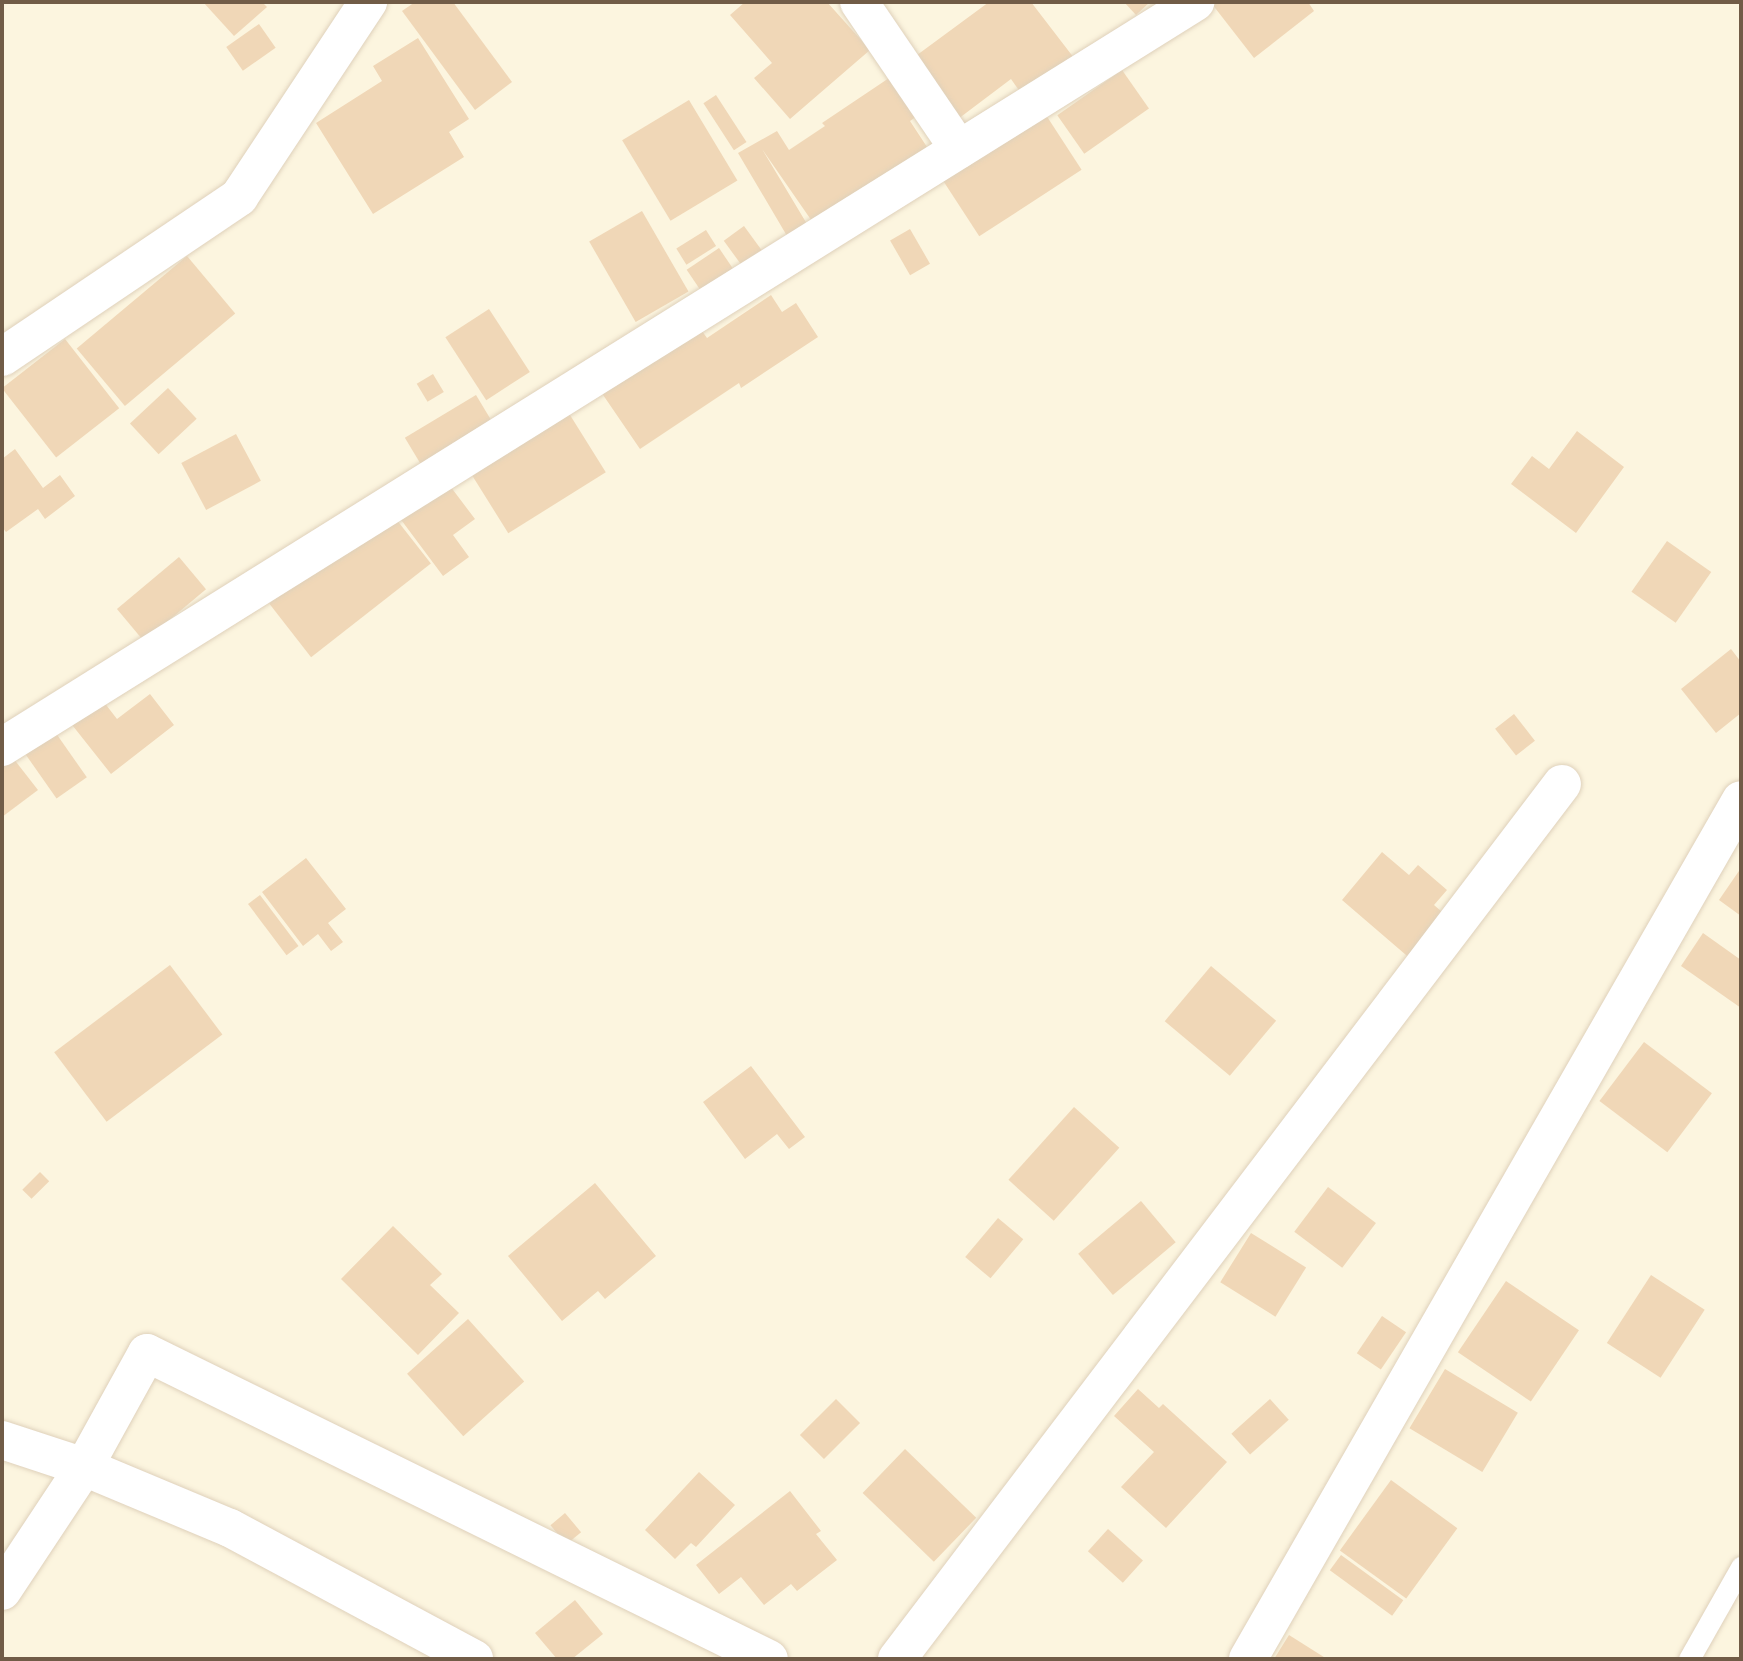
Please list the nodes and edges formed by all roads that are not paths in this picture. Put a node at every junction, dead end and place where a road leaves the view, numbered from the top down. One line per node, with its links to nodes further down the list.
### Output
1 (369, 2): 5 (street)
2 (859, 2): 4 (street)
3 (1195, 2): 4 (street)
4 (959, 149): 6 (street)
5 (2, 357)
6 (2, 747)
7 (1562, 784): 15 (street)
8 (1741, 800): 16 (street)
9 (2, 1440): 10 (street)
10 (84, 1467): 12 (street); 13 (street); 14 (street)
11 (1741, 1567): 17 (lane)
12 (2, 1591)
13 (474, 1659)
14 (769, 1659)
15 (897, 1659)
16 (1248, 1659)
17 (1689, 1659)

